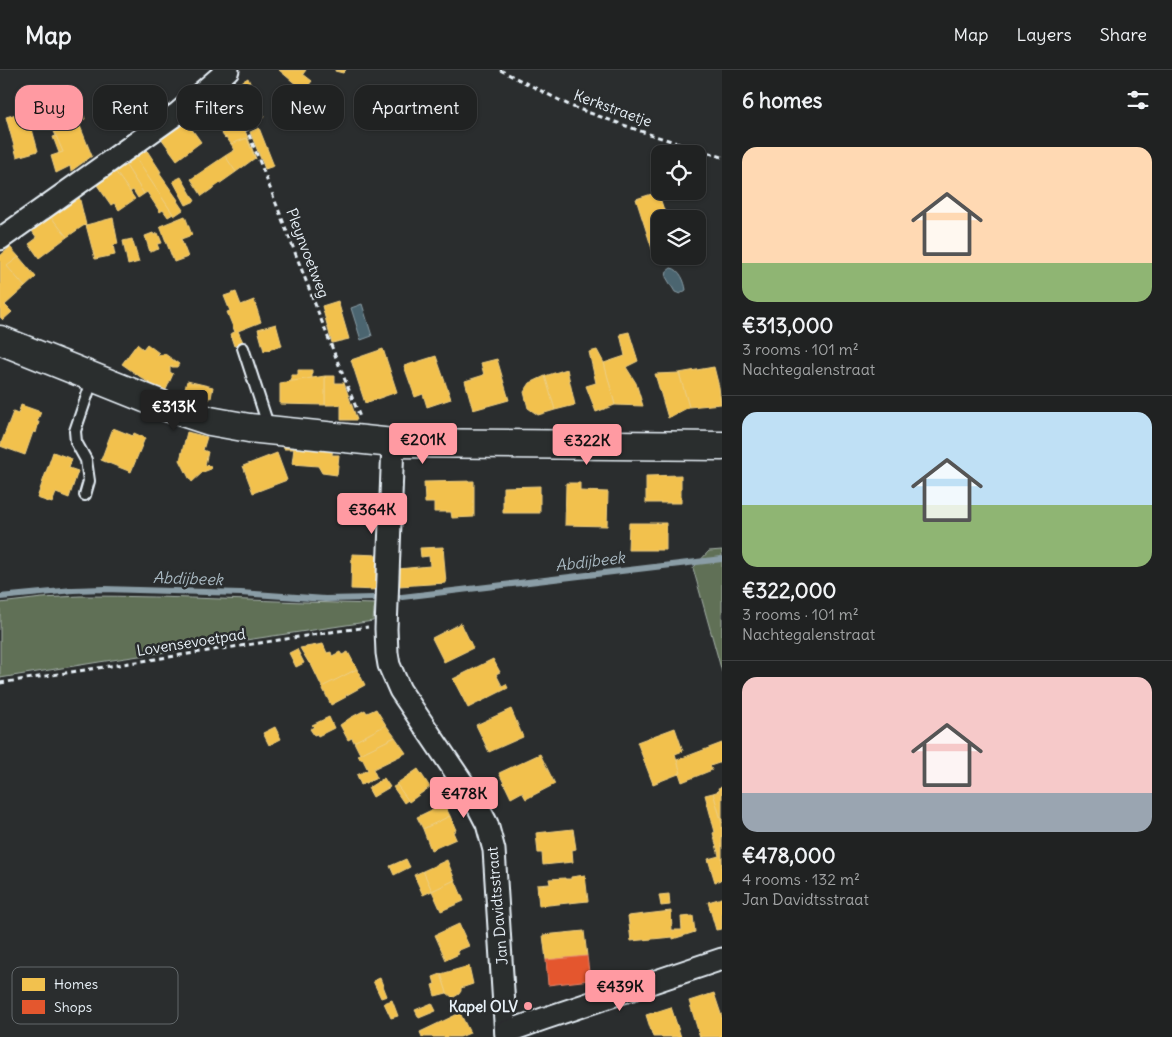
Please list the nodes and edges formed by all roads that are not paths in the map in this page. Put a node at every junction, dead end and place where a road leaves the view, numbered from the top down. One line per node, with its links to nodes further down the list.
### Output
1 (226, 72): 2 (street)
2 (0, 239)
3 (0, 340): 5 (street)
4 (243, 348): 6 (lane)
5 (93, 378): 6 (street); 9 (lane)
6 (270, 430): 7 (street)
7 (382, 442): 8 (street); 11 (street, Jan Davidtsstraat)
8 (722, 446)
9 (84, 495)
10 (722, 959): 11 (street)
11 (506, 1035)

